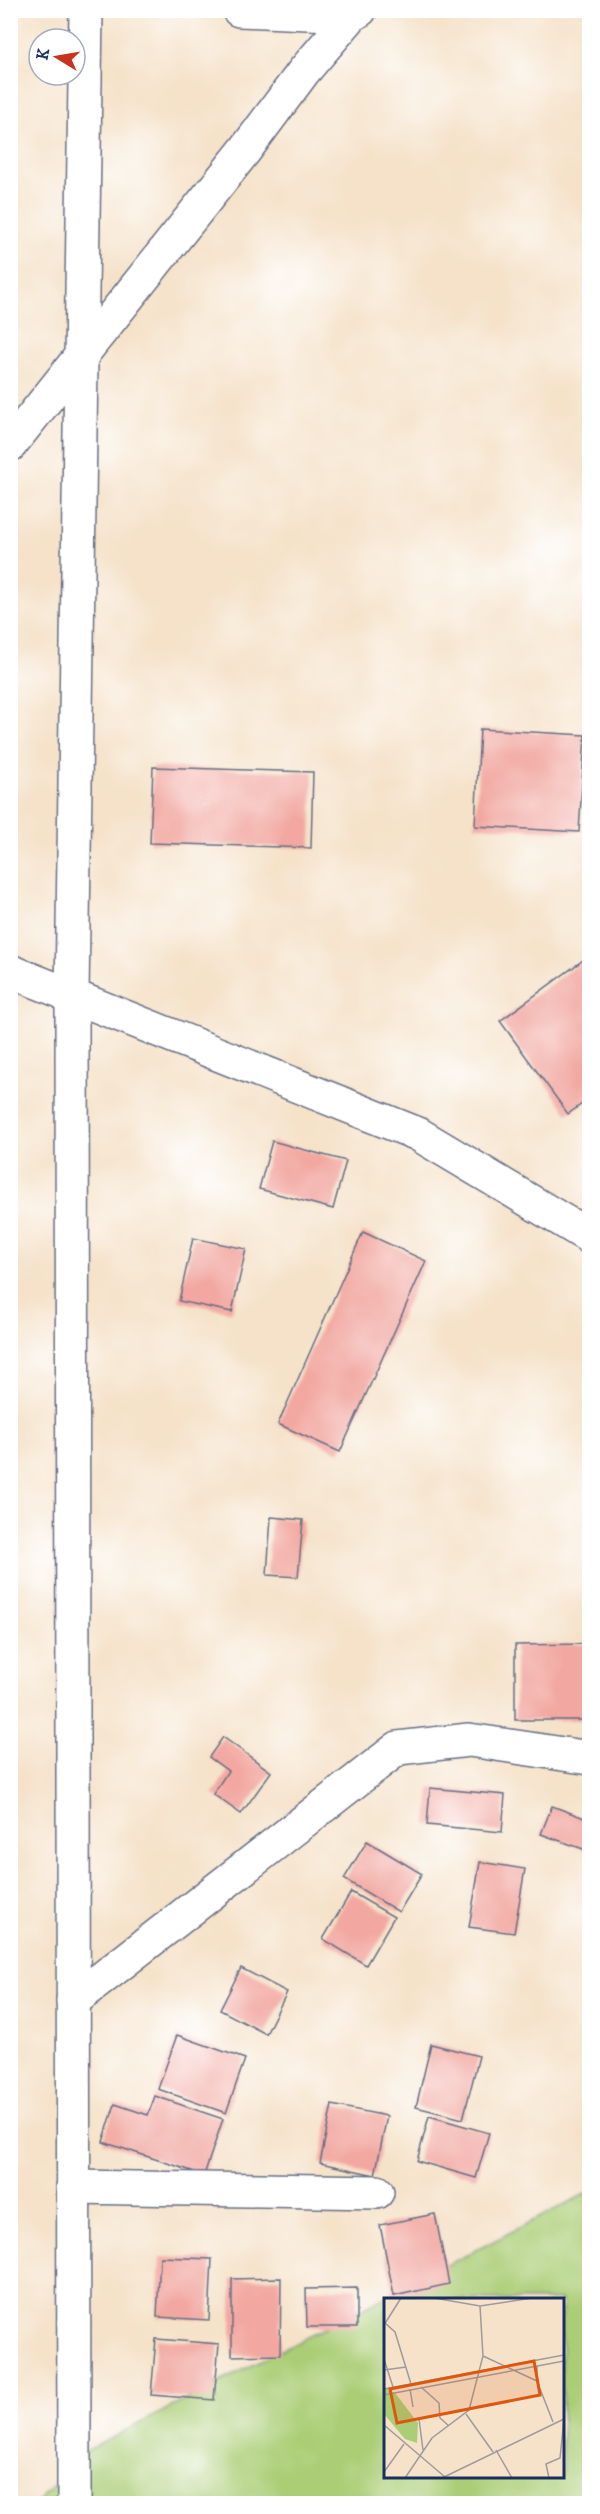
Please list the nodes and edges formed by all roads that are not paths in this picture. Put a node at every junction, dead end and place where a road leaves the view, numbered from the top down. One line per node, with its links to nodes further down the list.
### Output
1 (86, 10): 4 (street)
2 (239, 10): 3 (street)
3 (356, 13): 4 (street)
4 (81, 357): 5 (street); 7 (street)
5 (10, 445)
6 (10, 971): 7 (street)
7 (72, 996): 8 (street); 10 (street)
8 (590, 1237)
9 (590, 1758): 10 (street)
10 (73, 2001): 11 (street)
11 (73, 2187): 12 (street); 13 (street)
12 (377, 2192)
13 (74, 2504)

